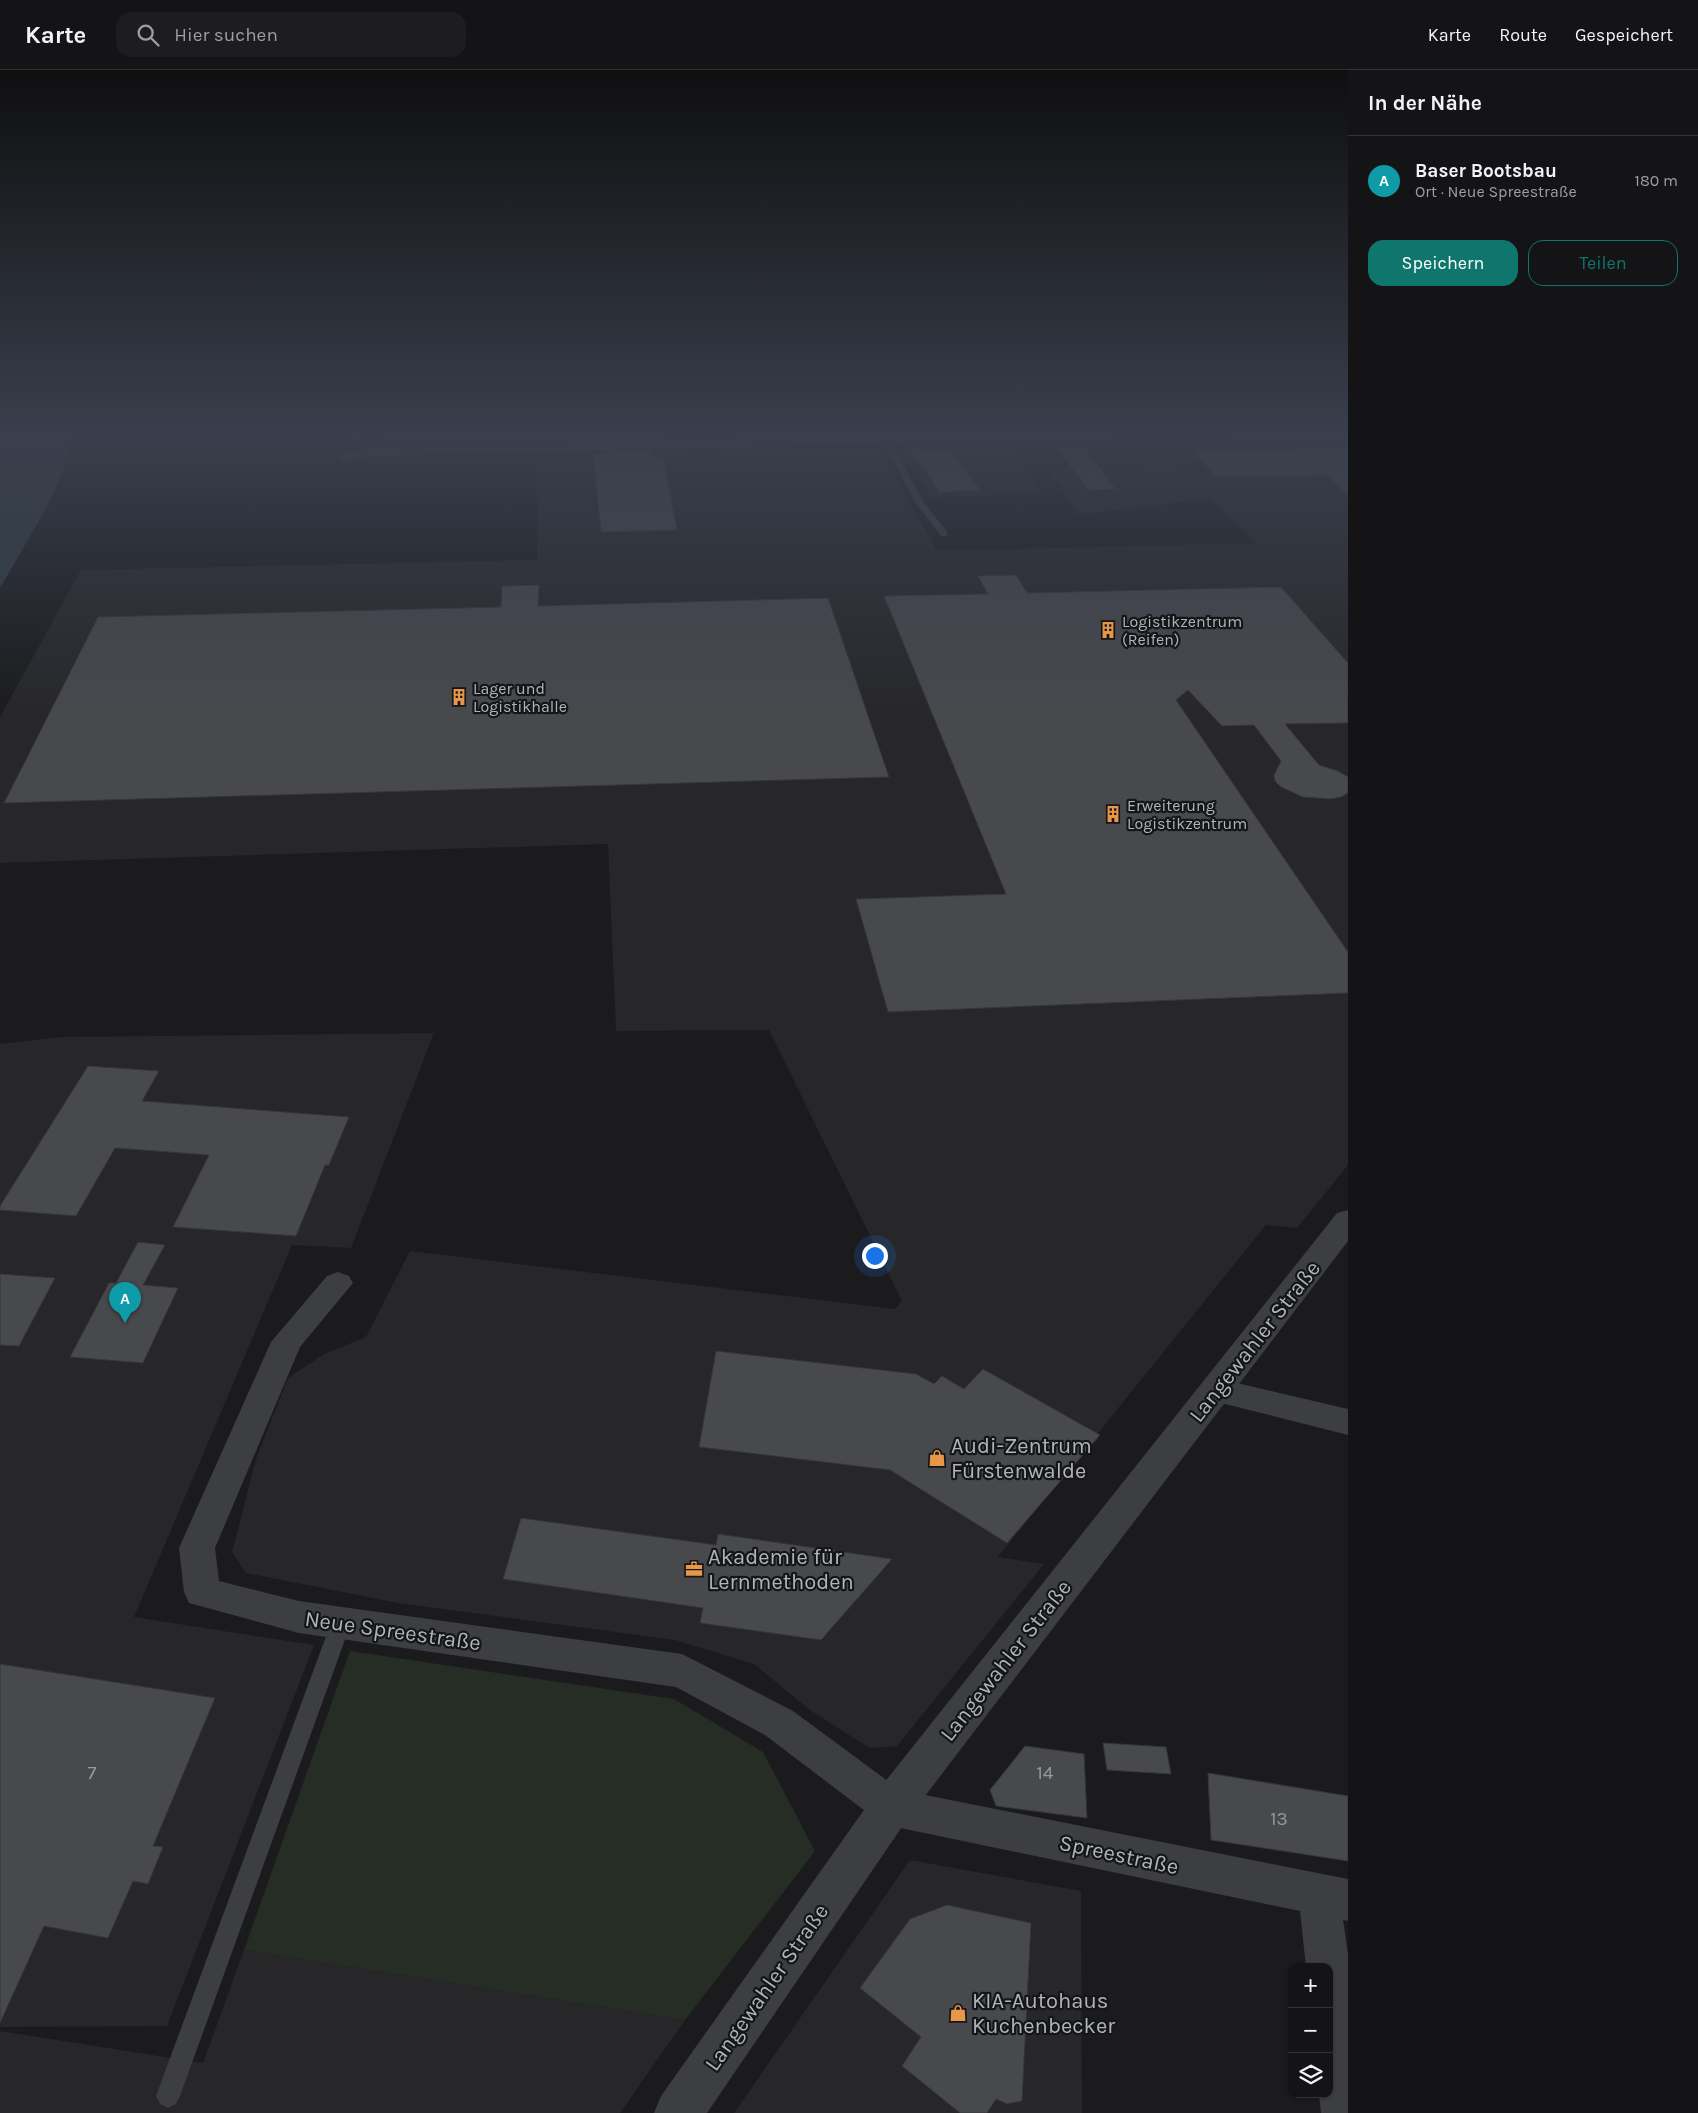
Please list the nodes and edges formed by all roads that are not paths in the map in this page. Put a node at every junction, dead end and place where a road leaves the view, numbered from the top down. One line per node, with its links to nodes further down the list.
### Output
1 (940, 529): 2 (lane)
2 (944, 534)
3 (1348, 1220): 5 (street, Langewahler Straße)
4 (338, 1283): 7 (street, Neue Spreestraße)
5 (1216, 1390): 6 (street); 8 (street, Langewahler Straße)
6 (1348, 1422)
7 (342, 1624): 8 (street, Neue Spreestraße); 12 (lane)
8 (891, 1807): 9 (street, Spreestraße); 13 (street, Langewahler Straße)
9 (1334, 1898): 10 (street)
10 (1328, 1963)
11 (1332, 2008): 14 (street)
12 (168, 2096)
13 (678, 2113)
14 (1344, 2113)

